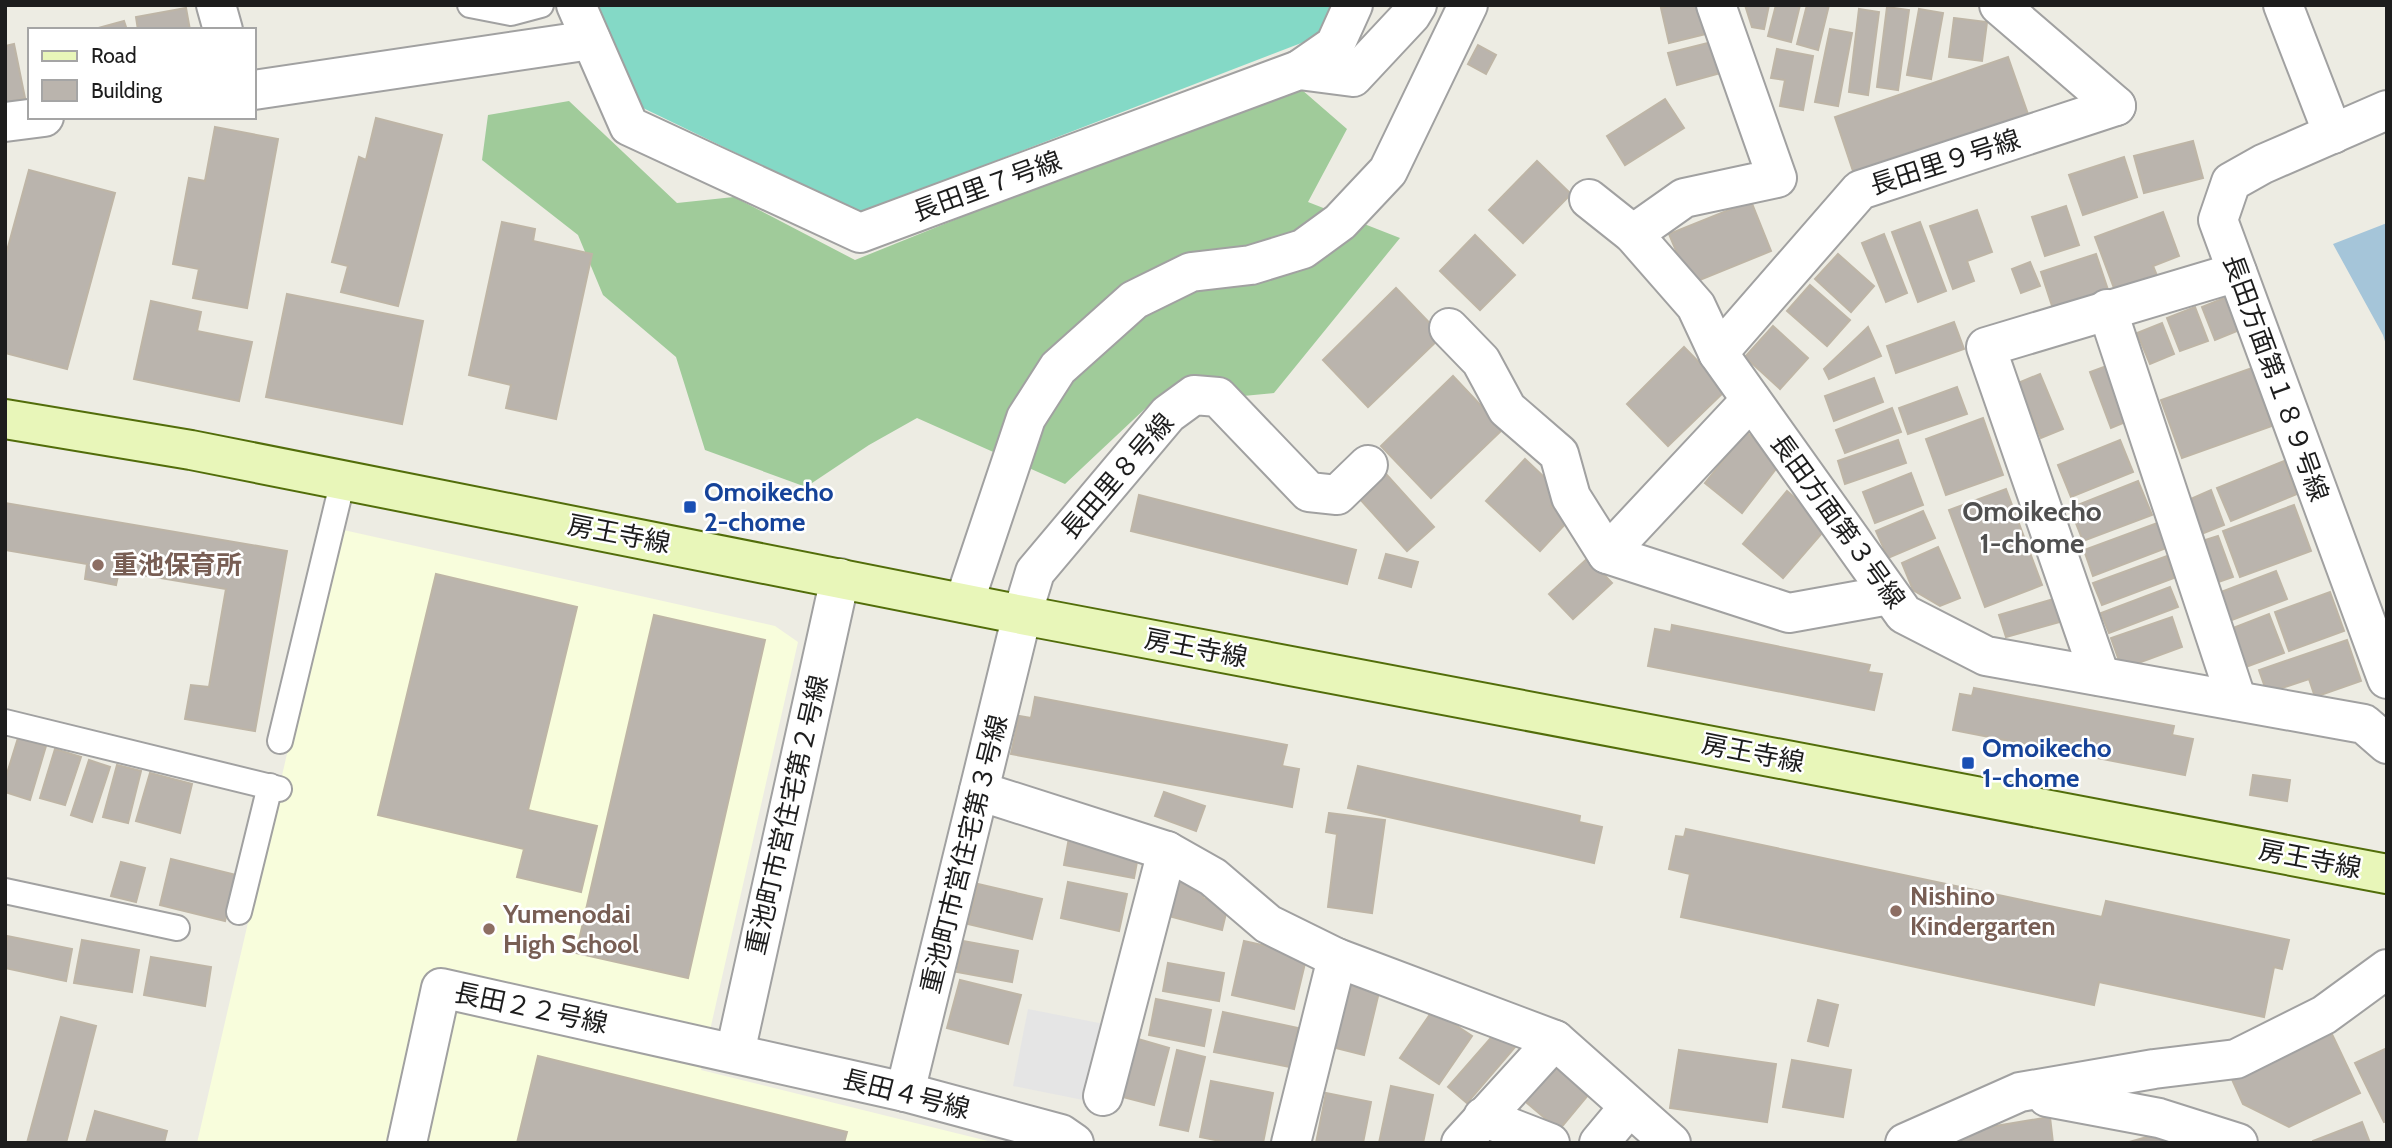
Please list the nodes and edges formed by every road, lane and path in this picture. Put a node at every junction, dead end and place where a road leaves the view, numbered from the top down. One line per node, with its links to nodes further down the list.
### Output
1 (216, 5): 11 (street)
2 (470, 5): 3 (lane)
3 (541, 5)
4 (576, 5): 12 (street, 長田里７号線)
5 (1353, 5): 13 (street)
6 (1417, 5): 13 (street, 長田里７号線)
7 (1468, 5): 32 (street)
8 (1716, 5): 20 (street)
9 (1999, 5): 24 (street, 長田里９号線)
10 (2283, 5): 18 (street)
11 (222, 28)
12 (592, 40): 13 (street, 長田里７号線); 14 (street)
13 (1300, 70)
14 (256, 90)
15 (2387, 110): 18 (street, 長田方面第１８９号線)
16 (28, 119): 17 (street)
17 (5, 122)
18 (2333, 134): 21 (street, 長田方面第１８９号線)
19 (1589, 199): 20 (street, 長田方面第３号線)
20 (1633, 234): 24 (street, 長田方面第３号線)
21 (2237, 272): 22 (street); 35 (street, 長田方面第１８９号線)
22 (2107, 309): 34 (street); 36 (street)
23 (1449, 328): 29 (street)
24 (1718, 353): 25 (street, 長田方面第３号線)
25 (1751, 400): 29 (street); 31 (street, 長田方面第３号線)
26 (5, 419): 28 (street, 房王寺線)
27 (1368, 465): 33 (street, 長田里８号線)
28 (343, 480): 30 (street, 房王寺線); 38 (lane)
29 (1607, 554): 31 (street)
30 (840, 578): 32 (street, 房王寺線); 49 (street, 重池町市営住宅第２号線)
31 (1889, 595): 34 (street, 長田方面第３号線)
32 (964, 603): 33 (street, 房王寺線)
33 (1022, 615): 40 (street, 重池町市営住宅第３号線); 42 (street, 房王寺線)
34 (2099, 676): 36 (street, 長田方面第３号線)
35 (2387, 679)
36 (2237, 701): 39 (street, 長田方面第３号線)
37 (5, 722): 44 (lane)
38 (280, 741)
39 (2387, 744)
40 (979, 791): 41 (street); 50 (street, 重池町市営住宅第３号線)
41 (1167, 851): 46 (street); 52 (street)
42 (2387, 874)
43 (5, 891): 45 (lane)
44 (239, 912)
45 (177, 928)
46 (1337, 958): 48 (street); 58 (street)
47 (2387, 969): 51 (street)
48 (1555, 1040): 53 (street); 54 (street)
49 (735, 1052): 50 (street, 長田４号線); 56 (street, 長田２２号線)
50 (905, 1092): 57 (street, 長田４号線)
51 (2021, 1092): 55 (street); 62 (street)
52 (1103, 1096)
53 (1629, 1107): 60 (street); 61 (street)
54 (1472, 1130): 59 (street)
55 (2221, 1140)
56 (407, 1143)
57 (1074, 1143)
58 (1291, 1143)
59 (1550, 1143)
60 (1599, 1143)
61 (1671, 1143)
62 (1905, 1143)

